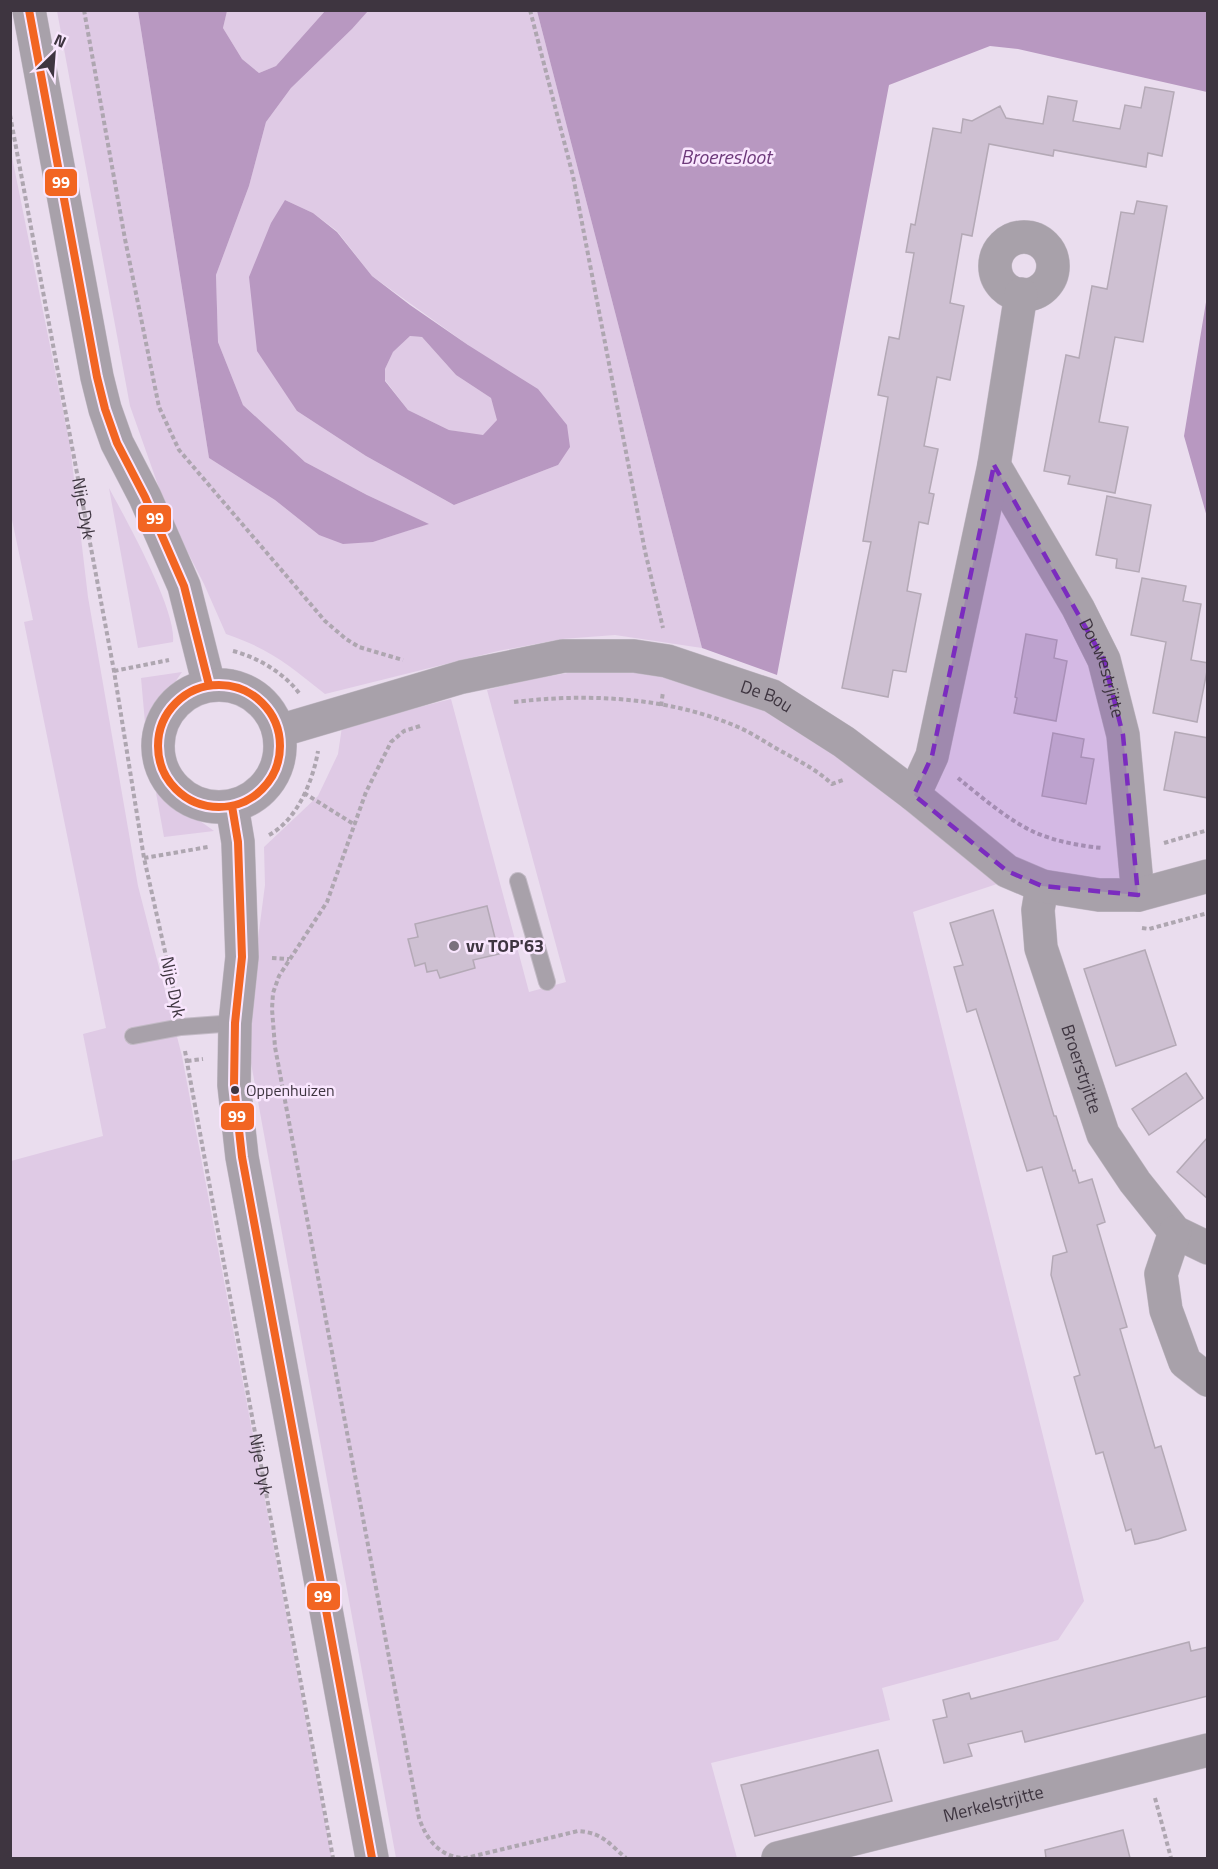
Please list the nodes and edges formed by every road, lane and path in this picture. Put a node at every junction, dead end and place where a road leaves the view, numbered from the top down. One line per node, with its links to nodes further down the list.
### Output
1 (29, 10): 7 (street)
2 (84, 10): 11 (path)
3 (530, 10): 8 (path)
4 (10, 115): 9 (path, Nije Dyk)
5 (1021, 294): 6 (street)
6 (994, 465): 17 (street); 23 (street, Douwestrjitte)
7 (202, 654): 9 (path); 10 (street); 14 (path)
8 (667, 661): 11 (street, De Bou); 13 (path); 18 (street, De Bou)
9 (114, 671): 30 (path, Nije Dyk)
10 (209, 685): 16 (street); 20 (street)
11 (414, 691): 14 (street, De Bou)
12 (510, 702): 13 (path)
13 (661, 706): 18 (path)
14 (312, 722): 16 (street, De Bou); 21 (path)
15 (424, 724): 21 (path)
16 (279, 731): 20 (street)
17 (932, 756): 19 (street); 23 (path)
18 (878, 768): 19 (street, De Bou)
19 (914, 795): 26 (street, De Bou)
20 (232, 806): 29 (street, Nije Dyk)
21 (355, 825): 40 (path)
22 (1208, 830): 23 (path)
23 (1134, 852): 27 (street, Douwestrjitte)
24 (1208, 876): 27 (street, De Bou)
25 (518, 881): 28 (lane)
26 (1042, 886): 27 (street, De Bou); 32 (street, Broerstrjitte)
27 (1138, 895)
28 (547, 982)
29 (235, 1023): 30 (lane); 39 (street, Nije Dyk)
30 (182, 1027): 31 (lane); 38 (path, Nije Dyk)
31 (133, 1036)
32 (1175, 1232): 33 (street, Broerstrjitte); 34 (street)
33 (1208, 1248)
34 (1208, 1380)
35 (1208, 1750): 37 (street, Merkelstrjitte)
36 (1155, 1798): 42 (path)
37 (888, 1846): 41 (street, Merkelstrjitte)
38 (333, 1858)
39 (372, 1858)
40 (626, 1858)
41 (778, 1858)
42 (1171, 1858)

